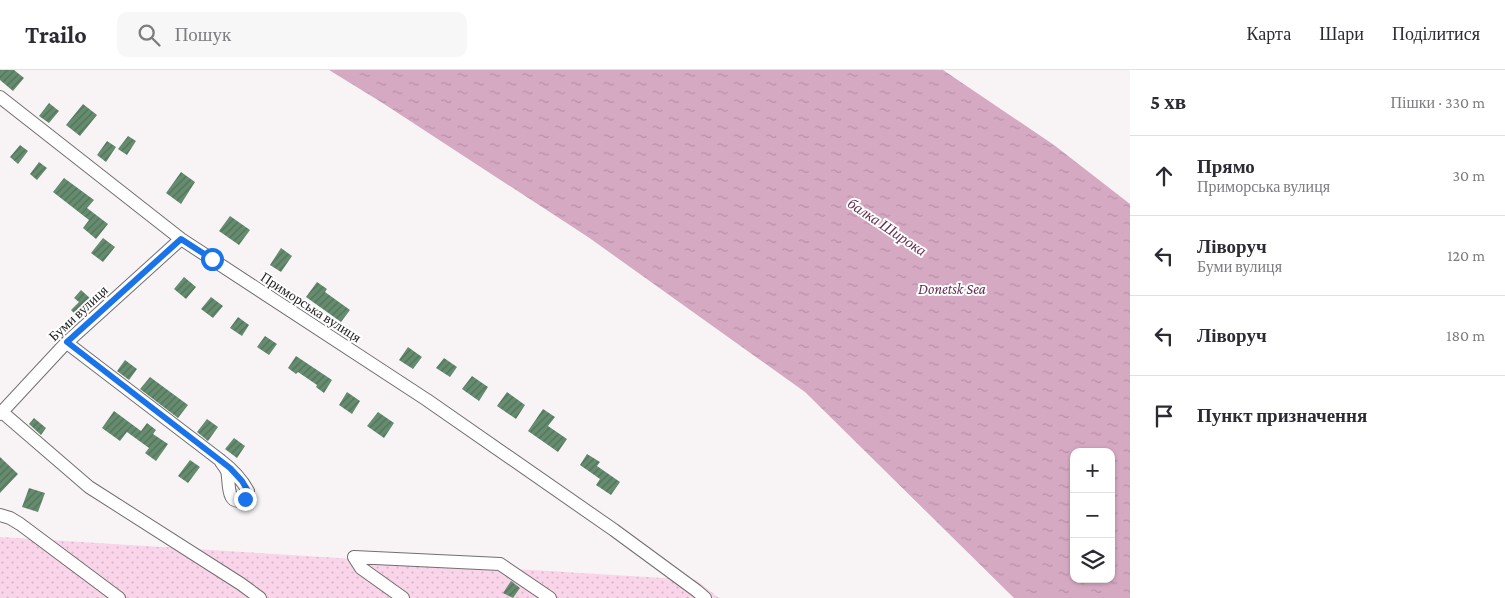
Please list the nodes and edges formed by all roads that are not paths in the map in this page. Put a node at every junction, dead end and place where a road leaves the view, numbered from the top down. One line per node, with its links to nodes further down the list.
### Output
1 (0, 97): 2 (street, Приморська вулиця)
2 (181, 239): 3 (street, Буми вулиця); 11 (street, Приморська вулиця)
3 (67, 342): 4 (street, Буми вулиця); 5 (street)
4 (1, 413): 8 (street)
5 (220, 460)
6 (0, 515): 7 (street)
7 (119, 598)
8 (260, 598)
9 (404, 598): 10 (street)
10 (550, 598)
11 (704, 598)

